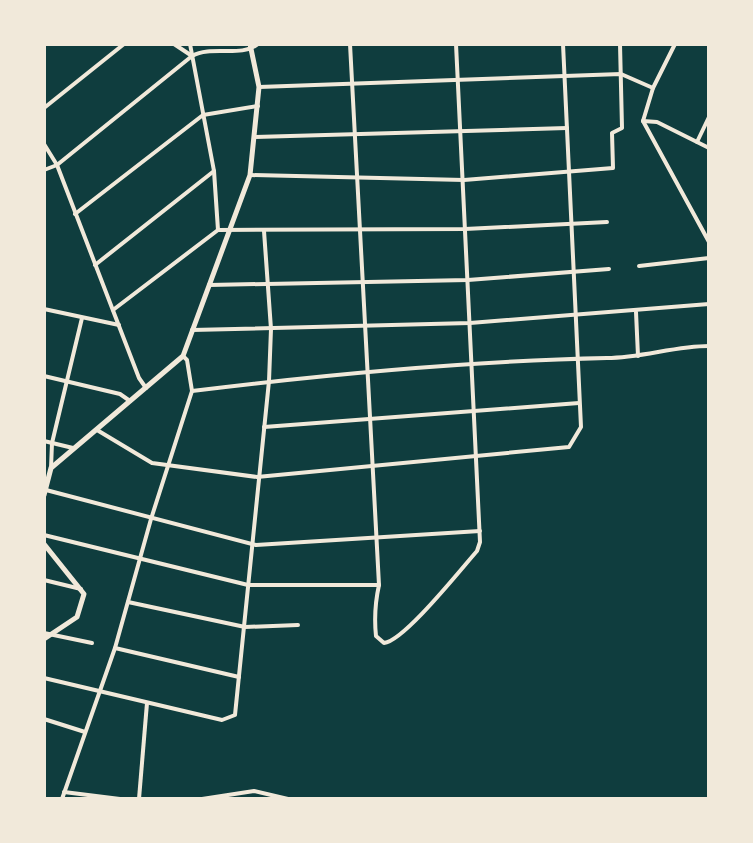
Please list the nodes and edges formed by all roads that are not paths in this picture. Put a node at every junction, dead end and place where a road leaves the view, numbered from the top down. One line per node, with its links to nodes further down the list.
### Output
1 (124, 44): 19 (street)
2 (174, 44): 11 (street)
3 (190, 44): 11 (street)
4 (258, 44): 10 (street)
5 (350, 44): 15 (street)
6 (456, 44): 14 (street)
7 (563, 44): 13 (street)
8 (620, 44): 12 (street)
9 (675, 44): 17 (street)
10 (251, 47): 11 (street); 16 (street)
11 (192, 56): 20 (street); 30 (street)
12 (621, 74): 13 (street); 17 (street); 34 (street)
13 (565, 77): 14 (street); 23 (street)
14 (458, 81): 15 (street); 24 (street)
15 (354, 86): 16 (street); 25 (street)
16 (259, 87): 18 (street)
17 (653, 88): 22 (street)
18 (258, 106): 20 (street); 26 (street)
19 (44, 108)
20 (203, 115): 32 (street); 37 (street)
21 (709, 117): 27 (street)
22 (643, 121): 27 (street); 45 (street)
23 (567, 128): 24 (street); 34 (street)
24 (461, 129): 25 (street); 36 (street)
25 (356, 133): 26 (street); 35 (street)
26 (255, 137): 33 (street)
27 (697, 142): 29 (street)
28 (44, 144): 30 (street)
29 (709, 148)
30 (57, 165): 31 (street); 37 (street)
31 (44, 170)
32 (214, 171): 41 (street); 47 (street)
33 (250, 175): 35 (street); 43 (street)
34 (568, 175): 36 (street); 39 (street)
35 (357, 180): 36 (street); 42 (street)
36 (464, 180): 40 (street)
37 (74, 214): 47 (street)
38 (607, 222): 39 (street)
39 (570, 224): 40 (street); 50 (street)
40 (465, 229): 42 (street); 51 (street)
41 (218, 230): 43 (street); 57 (street)
42 (359, 230): 44 (street); 52 (street)
43 (227, 231): 44 (street); 53 (street)
44 (264, 231): 54 (street)
45 (709, 242)
46 (709, 258): 48 (street)
47 (95, 265): 57 (street)
48 (639, 266)
49 (609, 269): 50 (street)
50 (574, 272): 51 (street); 59 (street)
51 (468, 280): 52 (street); 61 (street)
52 (363, 282): 54 (street); 63 (street)
53 (207, 285): 54 (street); 65 (street)
54 (269, 285): 64 (street)
55 (709, 304): 58 (street)
56 (44, 309): 60 (street)
57 (113, 310): 62 (street)
58 (636, 312): 59 (street); 68 (street)
59 (575, 317): 61 (street); 69 (street)
60 (82, 318): 62 (street); 74 (street)
61 (470, 323): 63 (street); 70 (street)
62 (119, 325): 75 (street)
63 (365, 326): 64 (street); 71 (street)
64 (271, 329): 65 (street); 73 (street)
65 (192, 330): 67 (street)
66 (709, 346): 68 (street)
67 (183, 356): 75 (street); 76 (street)
68 (638, 356): 69 (street)
69 (577, 358): 70 (street); 78 (street)
70 (473, 365): 71 (street); 79 (street)
71 (368, 372): 73 (street); 80 (street)
72 (44, 376): 74 (street)
73 (269, 381): 76 (street); 81 (street)
74 (66, 382): 77 (street); 84 (street)
75 (146, 388): 77 (street)
76 (192, 391): 87 (street)
77 (130, 401): 82 (street)
78 (579, 403): 79 (street); 86 (street)
79 (475, 412): 80 (street); 86 (street)
80 (371, 420): 81 (street); 89 (street)
81 (264, 427): 90 (street)
82 (97, 430): 85 (street); 87 (street)
83 (44, 441): 84 (street)
84 (52, 443): 85 (street); 88 (street)
85 (73, 448): 88 (street)
86 (477, 457): 89 (street); 93 (street)
87 (168, 466): 90 (street); 92 (street)
88 (51, 468): 91 (street)
89 (374, 468): 90 (street); 95 (street)
90 (257, 477): 97 (street)
91 (44, 492): 92 (street)
92 (151, 519): 97 (street); 98 (street)
93 (480, 531): 95 (street); 101 (street)
94 (44, 535): 98 (street)
95 (377, 539): 97 (street); 101 (street)
96 (44, 544): 102 (street)
97 (251, 545): 100 (street)
98 (139, 559): 100 (street); 103 (street)
99 (44, 580): 102 (street)
100 (248, 585): 101 (street); 105 (street)
101 (379, 585)
102 (83, 590): 106 (street)
103 (128, 602): 105 (street); 109 (street)
104 (298, 625): 105 (street)
105 (245, 627): 110 (street)
106 (52, 635): 107 (street); 108 (street)
107 (44, 636)
108 (92, 643)
109 (115, 648): 110 (street); 112 (street)
110 (239, 677): 113 (street)
111 (44, 678): 112 (street)
112 (100, 692): 113 (street); 115 (street)
113 (147, 703): 119 (street)
114 (44, 719): 115 (street)
115 (85, 732): 116 (street)
116 (64, 792): 117 (street); 118 (street)
117 (62, 799)
118 (120, 799)
119 (139, 799)
120 (202, 799): 121 (street)
121 (288, 799)
122 (432, 799): 123 (street)
123 (454, 799)

